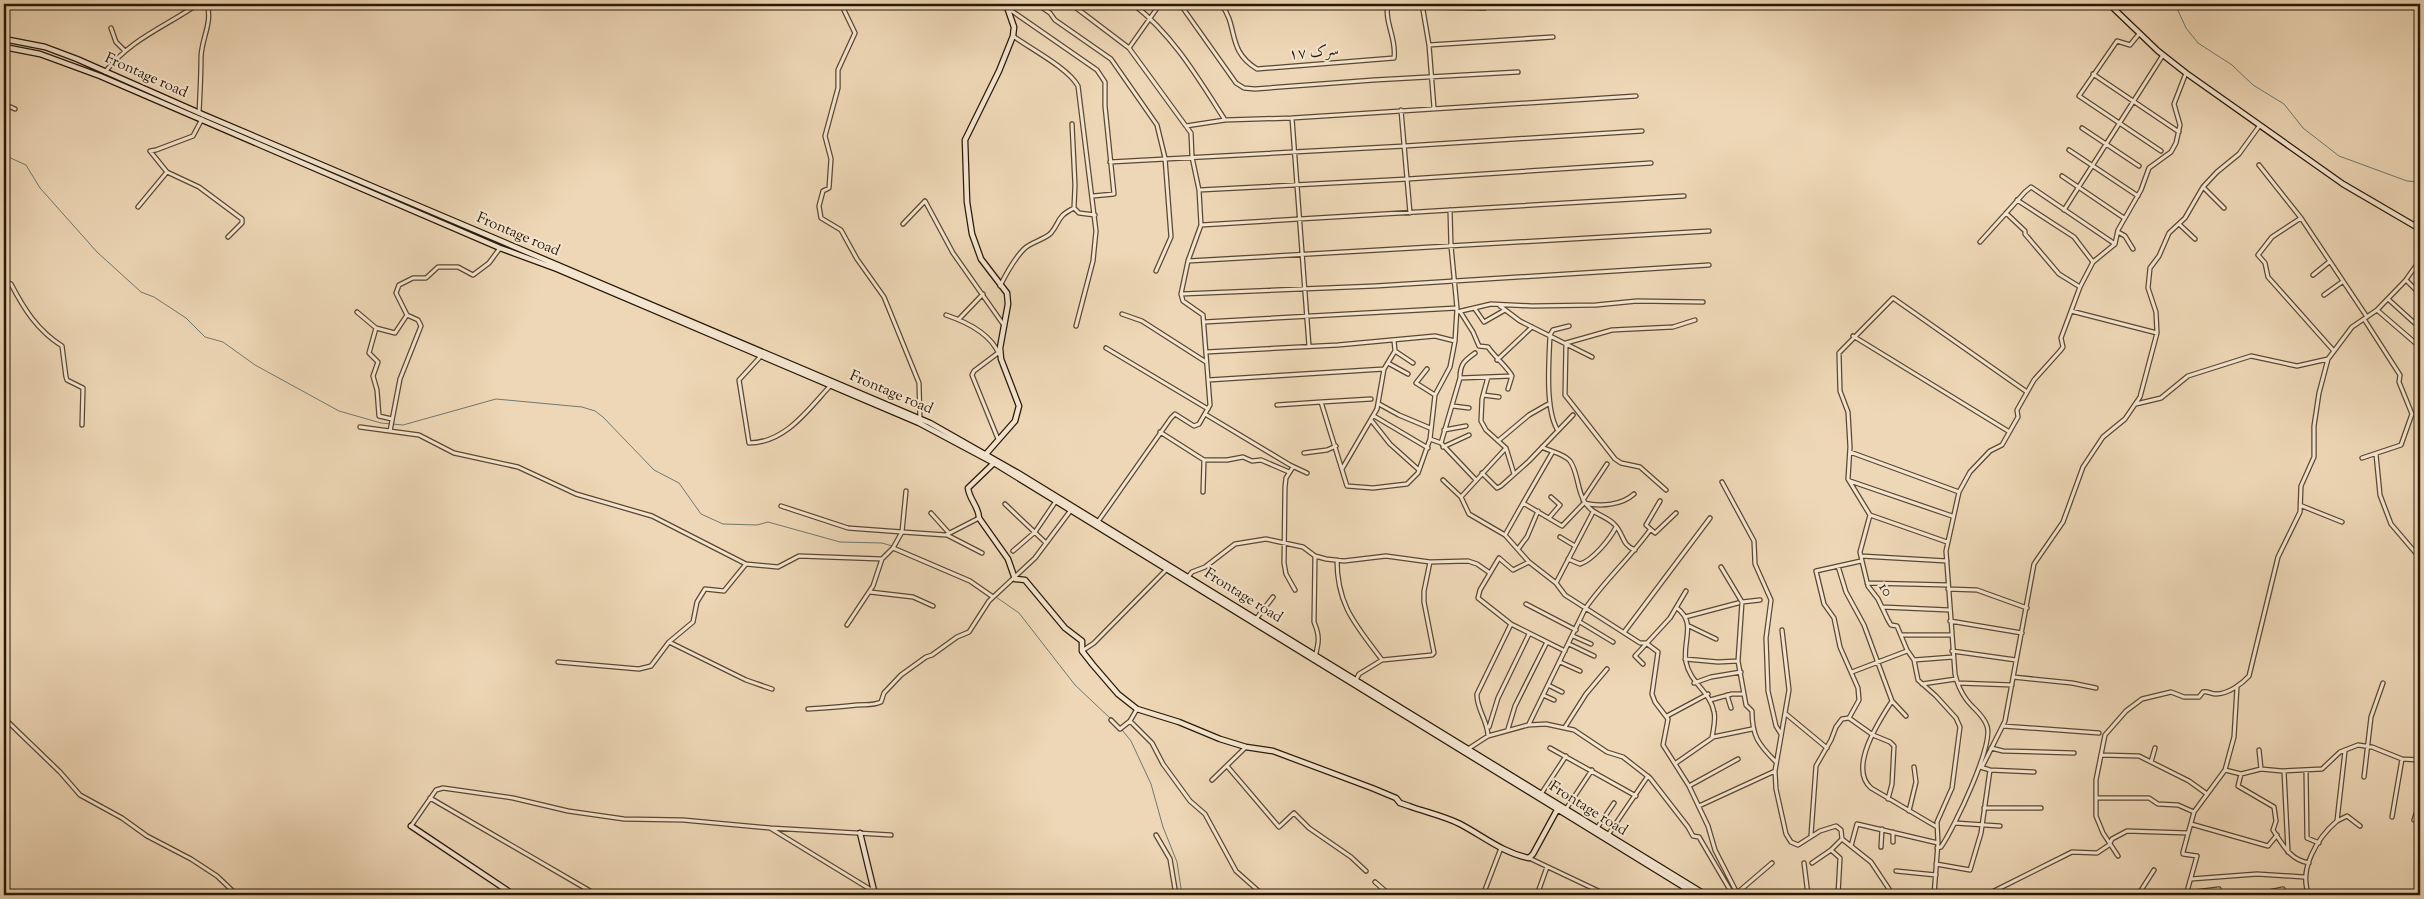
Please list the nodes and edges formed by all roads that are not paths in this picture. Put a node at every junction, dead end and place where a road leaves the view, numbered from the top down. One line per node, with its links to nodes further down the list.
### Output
1 (198, 4): 26 (street)
2 (207, 4): 39 (street)
3 (844, 4): 188 (street)
4 (1037, 4): 56 (street)
5 (1071, 4): 25 (street)
6 (1133, 4): 15 (street)
7 (1160, 4): 15 (street)
8 (1180, 4): 32 (street)
9 (1221, 4): 10 (street, سرک ۱۷)
10 (1388, 4)
11 (2109, 4): 17 (main road)
12 (1423, 5): 14 (street); 22 (street)
13 (1008, 6): 18 (main road); 57 (street)
14 (1485, 8)
15 (1150, 17): 25 (street); 42 (street)
16 (111, 28): 26 (street)
17 (2139, 34): 27 (main road); 31 (street)
18 (1012, 36): 69 (street); 109 (main road)
19 (1553, 37): 22 (street)
20 (4, 40): 21 (main road, Frontage road)
21 (15, 41): 24 (main road); 28 (main road, Frontage road)
22 (1429, 45): 32 (street)
23 (4, 47): 24 (main road)
24 (14, 48): 41 (main road)
25 (1129, 48): 46 (street)
26 (124, 50): 28 (street)
27 (2163, 55): 30 (main road); 34 (street)
28 (105, 72): 39 (main road, Frontage road)
29 (1518, 72): 32 (street)
30 (2186, 73): 45 (main road); 49 (street)
31 (2093, 74): 34 (street); 43 (street)
32 (1432, 76): 36 (street)
33 (1636, 96): 36 (street)
34 (2133, 101): 43 (street); 49 (street)
35 (4, 104): 37 (street)
36 (1434, 108): 38 (street)
37 (14, 109)
38 (1401, 110): 40 (street); 51 (street)
39 (201, 114): 41 (street); 188 (main road, Frontage road)
40 (1292, 118): 42 (street); 54 (street)
41 (201, 120): 62 (street); 95 (main road)
42 (1225, 120): 46 (street)
43 (2120, 123): 50 (street); 53 (street)
44 (1072, 124): 74 (street)
45 (2260, 125): 67 (street); 87 (main road)
46 (1186, 126): 55 (street)
47 (2082, 128): 50 (street)
48 (1642, 131): 51 (street)
49 (2179, 132): 71 (street)
50 (2106, 144): 60 (street); 61 (street)
51 (1405, 146): 54 (street); 64 (street)
52 (2069, 150): 60 (street)
53 (2161, 151)
54 (1294, 152): 55 (street); 65 (street)
55 (1192, 157): 56 (street); 68 (street)
56 (1165, 158): 57 (street); 103 (street)
57 (1110, 162): 69 (street)
58 (1651, 163): 64 (street)
59 (2259, 165): 82 (street)
60 (2092, 166): 66 (street); 71 (street)
61 (2139, 166)
62 (168, 172): 73 (street); 90 (street)
63 (2062, 176): 66 (street)
64 (1408, 179): 65 (street); 78 (street)
65 (1298, 185): 68 (street); 83 (street)
66 (2079, 187): 77 (street); 81 (street)
67 (2203, 187): 75 (street); 85 (street)
68 (1199, 190): 86 (street)
69 (1093, 196): 80 (street)
70 (1684, 196): 76 (street)
71 (2138, 196): 81 (street)
72 (2017, 200): 77 (street); 79 (street); 100 (street)
73 (138, 207)
74 (1074, 208): 80 (street); 109 (street)
75 (2224, 208)
76 (1450, 210): 78 (street); 94 (street)
77 (2064, 210): 93 (street)
78 (1410, 213): 83 (street)
79 (2006, 213): 92 (street); 110 (street)
80 (1095, 214): 134 (street)
81 (2124, 218): 89 (street)
82 (2301, 218): 101 (street); 148 (street)
83 (1301, 220): 86 (street); 97 (street)
84 (903, 224): 112 (street)
85 (2179, 224): 91 (street); 139 (street)
86 (1201, 225): 99 (street)
87 (2420, 229)
88 (1709, 230): 94 (street)
89 (2118, 232): 93 (street); 96 (street)
90 (228, 237)
91 (2195, 239)
92 (1980, 242)
93 (2115, 244): 100 (street)
94 (1451, 246): 97 (street); 105 (street)
95 (500, 248): 126 (street); 153 (main road)
96 (2133, 249)
97 (1303, 255): 99 (street); 111 (street)
98 (2420, 260): 106 (street)
99 (1188, 261): 113 (street)
100 (2093, 262): 110 (street)
101 (2329, 262): 104 (street); 108 (street)
102 (1709, 264): 105 (street)
103 (1156, 271)
104 (2312, 275)
105 (1454, 280): 111 (street); 122 (street)
106 (2406, 280): 114 (street); 116 (street)
107 (4, 281): 189 (street)
108 (2342, 282): 115 (street); 129 (street)
109 (1000, 286): 133 (main road)
110 (2080, 287): 123 (street)
111 (1305, 289): 113 (street); 128 (street)
112 (983, 294): 130 (street); 133 (street)
113 (1181, 294): 132 (street)
114 (2420, 294)
115 (2324, 295)
116 (2388, 299): 121 (street); 138 (street)
117 (1703, 302): 118 (street)
118 (1500, 305): 119 (street); 120 (street)
119 (1475, 309): 120 (street); 122 (street)
120 (1505, 310): 137 (street)
121 (2377, 310): 129 (street); 146 (street)
122 (1458, 311): 128 (street); 143 (street); 157 (street)
123 (2071, 311): 139 (street); 170 (street)
124 (357, 312): 136 (street)
125 (1122, 314): 158 (street)
126 (407, 315): 136 (street); 186 (street)
127 (946, 315): 130 (street)
128 (1306, 318): 132 (street); 145 (street)
129 (2366, 318): 148 (street); 210 (street)
130 (959, 319): 151 (street)
131 (1695, 320): 144 (street)
132 (1204, 322): 150 (street)
133 (1004, 324): 155 (main road)
134 (1076, 326)
135 (1569, 326): 140 (street)
136 (376, 328): 186 (street)
137 (1532, 328): 140 (street); 157 (street)
138 (2420, 328)
139 (2157, 332): 178 (street)
140 (1550, 335): 144 (street); 176 (street)
141 (1854, 336): 170 (street); 196 (street); 207 (street)
142 (1394, 340): 143 (street); 145 (street); 149 (street)
143 (1455, 341): 171 (street)
144 (1566, 344): 154 (street); 227 (street)
145 (1309, 346): 150 (street)
146 (2420, 347)
147 (1106, 348): 182 (street)
148 (2334, 350): 156 (street)
149 (1395, 351): 159 (street); 160 (street)
150 (1206, 352): 158 (street)
151 (998, 353): 155 (street); 199 (street)
152 (1475, 353): 166 (street)
153 (760, 356): 168 (main road); 168 (street)
154 (1592, 357)
155 (1001, 359): 199 (main road)
156 (2328, 359): 178 (street); 240 (street)
157 (1497, 360): 164 (street)
158 (1207, 362): 167 (street)
159 (1388, 363): 161 (street); 163 (street)
160 (1413, 363)
161 (1384, 369): 167 (street); 177 (street)
162 (1427, 369): 171 (street)
163 (1408, 374)
164 (1512, 376): 165 (street); 169 (street)
165 (1488, 377): 166 (street); 172 (street)
166 (1460, 378): 180 (street)
167 (1208, 380): 182 (street)
168 (830, 386): 188 (main road)
169 (1508, 389)
170 (2027, 392): 196 (street)
171 (1435, 395): 192 (street)
172 (1483, 395): 173 (street); 201 (street)
173 (1499, 396)
174 (1371, 398): 175 (street)
175 (1320, 402): 179 (street); 203 (street)
176 (1550, 402): 193 (street); 201 (street)
177 (1379, 404): 185 (street); 192 (street)
178 (2135, 404): 299 (street)
179 (1277, 405)
180 (1453, 406): 181 (street); 195 (street)
181 (1468, 408)
182 (1208, 409): 183 (street)
183 (1205, 414): 197 (street); 216 (street)
184 (1573, 415): 193 (street)
185 (1374, 416): 187 (street); 205 (street)
186 (392, 420): 194 (street)
187 (1371, 420): 217 (street); 218 (street)
188 (920, 421): 211 (main road, Frontage road)
189 (82, 426)
190 (1466, 426): 195 (street)
191 (360, 427): 194 (street)
192 (1430, 428): 200 (street)
193 (1557, 429): 204 (street)
194 (390, 430): 278 (street)
195 (1444, 430): 202 (street)
196 (2008, 431): 230 (street)
197 (1160, 432): 213 (street); 252 (street)
198 (1469, 435): 202 (street)
199 (998, 439): 211 (main road)
200 (1430, 439): 202 (street); 205 (street)
201 (1498, 441): 206 (street)
202 (1442, 445): 224 (street)
203 (1336, 446): 208 (street); 217 (street)
204 (1542, 447): 209 (street); 222 (street)
205 (1428, 448): 218 (street)
206 (1506, 448): 220 (street); 222 (street)
207 (1850, 452): 225 (street); 230 (street)
208 (1304, 453)
209 (1552, 453): 235 (street); 237 (street)
210 (2376, 454): 212 (street); 272 (street)
211 (985, 455): 214 (main road); 252 (main road, Frontage road)
212 (2362, 458)
213 (1204, 460): 219 (street); 229 (street)
214 (994, 463): 234 (main road); 248 (main road)
215 (1606, 464): 235 (street)
216 (1293, 467): 219 (street); 221 (street)
217 (1342, 470): 218 (street)
218 (1419, 470)
219 (1289, 472): 262 (street)
220 (1482, 473): 222 (street); 224 (street)
221 (1307, 474)
222 (1514, 474)
223 (1444, 480): 232 (street)
224 (1476, 480): 232 (street)
225 (1850, 481): 246 (street); 247 (street)
226 (1722, 482): 380 (street)
227 (1666, 490)
228 (906, 491): 255 (street)
229 (1203, 492)
230 (1960, 492): 247 (street)
231 (1634, 494): 235 (street)
232 (1461, 498): 258 (street)
233 (1552, 498): 249 (street)
234 (1056, 501): 241 (main road); 256 (street)
235 (1584, 501): 243 (street); 249 (street)
236 (1660, 501): 254 (street)
237 (1523, 503): 242 (street); 258 (street)
238 (1006, 504): 256 (street)
239 (781, 506): 255 (street)
240 (2302, 506): 251 (street); 352 (street)
241 (1071, 510): 252 (main road); 261 (street)
242 (1538, 511): 249 (street); 265 (street)
243 (1593, 512): 253 (street); 263 (street)
244 (931, 513): 257 (street)
245 (1676, 513): 254 (street)
246 (1870, 515): 260 (street); 271 (street, 10)
247 (1952, 516): 260 (street)
248 (979, 518): 257 (street); 284 (main road)
249 (1548, 518)
250 (1710, 518): 311 (street)
251 (2342, 522)
252 (1096, 524): 281 (main road); 283 (main road, Frontage road)
253 (1617, 526): 266 (street); 270 (street)
254 (1650, 530): 266 (street)
255 (902, 532): 257 (street); 264 (street)
256 (1035, 532): 261 (street); 267 (street)
257 (948, 534): 268 (street)
258 (1505, 536): 265 (street)
259 (1560, 537): 263 (street)
260 (1947, 542): 275 (street)
261 (1046, 543): 284 (street)
262 (1285, 543): 269 (street); 283 (street); 288 (street)
263 (1575, 546): 270 (street)
264 (893, 548): 273 (street); 291 (street)
265 (1518, 549): 277 (street)
266 (1635, 550): 300 (street)
267 (1013, 551)
268 (982, 553)
269 (1315, 556): 274 (street); 330 (street)
270 (1568, 558): 286 (street)
271 (1861, 558): 275 (street); 279 (street); 285 (street, 10)
272 (2420, 558)
273 (882, 559): 278 (street); 290 (street)
274 (1337, 560): 276 (street); 332 (street)
275 (1946, 561): 287 (street)
276 (1430, 562): 282 (street); 332 (street)
277 (1529, 562): 282 (street); 286 (street)
278 (746, 564): 318 (street)
279 (1838, 566): 338 (street); 343 (street)
280 (1721, 567): 294 (street)
281 (1166, 570): 324 (street); 330 (main road)
282 (1490, 573): 306 (street)
283 (1188, 577): 303 (main road, Frontage road)
284 (1015, 579): 291 (street); 324 (main road)
285 (1867, 582): 287 (street); 297 (street, 10)
286 (1556, 583): 300 (street)
287 (1948, 587): 299 (street); 301 (street)
288 (1295, 590)
289 (1686, 591): 298 (street)
290 (870, 592): 296 (street); 307 (street)
291 (993, 597): 364 (street)
292 (1273, 597): 303 (street)
293 (1760, 600): 294 (street)
294 (1740, 603): 302 (street); 335 (street)
295 (1526, 604): 309 (street)
296 (933, 606)
297 (1882, 607): 301 (street); 314 (street, 10)
298 (1677, 608): 302 (street); 321 (street)
299 (2027, 608): 312 (street)
300 (1585, 609): 305 (street); 311 (street)
301 (1949, 610): 304 (street)
302 (1685, 617): 308 (street)
303 (1256, 619): 330 (main road, Frontage road)
304 (1950, 621): 312 (street); 315 (street)
305 (1580, 622): 309 (street); 320 (street)
306 (1511, 624): 313 (street); 376 (street)
307 (847, 625)
308 (1689, 626): 317 (street); 331 (street)
309 (1576, 630): 316 (street)
310 (1782, 630): 366 (street)
311 (1624, 632): 321 (street)
312 (2022, 633): 334 (street)
313 (1529, 634): 319 (street); 376 (street)
314 (1902, 635): 315 (street); 326 (street, 10)
315 (1951, 635): 327 (street)
316 (1573, 636): 322 (street); 323 (street)
317 (1716, 640)
318 (669, 642): 336 (street); 354 (street)
319 (1547, 642): 325 (street); 377 (street)
320 (1612, 642)
321 (1646, 643): 339 (street); 367 (street)
322 (1569, 644): 325 (street); 328 (street)
323 (1591, 644)
324 (1082, 651): 365 (main road)
325 (1565, 651): 337 (street)
326 (1907, 651): 333 (street, 10); 338 (street)
327 (1952, 651): 329 (street); 334 (street)
328 (1594, 656)
329 (1953, 657): 333 (street); 346 (street)
330 (1315, 658): 345 (main road, Frontage road); 393 (main road)
331 (1685, 659): 335 (street); 347 (street)
332 (1382, 660): 345 (street)
333 (1914, 660): 349 (street, 10)
334 (2016, 660): 344 (street)
335 (1738, 661): 342 (street)
336 (558, 662)
337 (1560, 662): 341 (street); 350 (street)
338 (1878, 663): 343 (street); 362 (street)
339 (1643, 664)
340 (1606, 669): 375 (street)
341 (1580, 671)
342 (1741, 672): 347 (street); 357 (street)
343 (1852, 672): 370 (street)
344 (2013, 677): 351 (street); 353 (street)
345 (1356, 680): 393 (main road, Frontage road)
346 (1957, 681): 349 (street); 351 (street); 406 (street)
347 (1694, 683): 356 (street)
348 (2383, 683): 385 (street)
349 (1922, 684): 445 (street, 10)
350 (1548, 685): 355 (street); 358 (street)
351 (2012, 685): 374 (street)
352 (2237, 687): 396 (street); 410 (street)
353 (2096, 688)
354 (772, 689)
355 (1562, 692)
356 (1708, 694): 361 (street); 367 (street)
357 (1744, 694): 359 (street); 378 (street)
358 (1543, 695): 360 (street); 373 (street)
359 (1727, 695): 361 (street); 363 (street)
360 (1554, 700)
361 (1710, 700): 383 (street)
362 (1892, 701): 368 (street); 381 (street)
363 (1731, 708)
364 (808, 709)
365 (1137, 709): 372 (street); 384 (main road)
366 (1786, 714): 380 (street); 387 (street)
367 (1667, 716): 403 (street)
368 (1906, 716)
369 (4, 718): 486 (street)
370 (1849, 718): 381 (street); 387 (street)
371 (1111, 720): 372 (street)
372 (1130, 721): 490 (street)
373 (1528, 725): 375 (street); 377 (street)
374 (2003, 726): 379 (street); 390 (street)
375 (1564, 727): 416 (street)
376 (1488, 728): 382 (street)
377 (1508, 730): 382 (street)
378 (1752, 730): 383 (street); 401 (street)
379 (2099, 733)
380 (1781, 734): 401 (street)
381 (1873, 735): 388 (street); 425 (street)
382 (1488, 736): 393 (street)
383 (1713, 737): 403 (street)
384 (1246, 747): 404 (street); 463 (main road)
385 (2368, 747): 394 (street); 399 (street); 417 (street)
386 (1550, 748): 397 (street)
387 (1827, 748): 452 (street)
388 (1894, 748): 389 (street); 425 (street)
389 (1900, 748)
390 (1991, 748): 395 (street); 406 (street)
391 (2155, 748): 402 (street)
392 (2259, 750): 407 (street)
393 (1467, 751): 420 (main road, Frontage road); 431 (main road)
394 (2345, 751): 411 (street); 437 (street)
395 (2074, 753)
396 (2101, 755): 402 (street); 424 (street)
397 (1566, 756): 408 (street); 420 (street)
398 (1738, 759): 419 (street)
399 (2402, 759): 400 (street); 435 (street)
400 (2420, 760)
401 (1777, 762): 413 (street)
402 (2151, 762): 421 (street)
403 (1676, 763): 419 (street)
404 (1227, 766): 418 (street); 475 (street)
405 (1914, 767): 433 (street)
406 (1981, 767): 409 (street); 438 (street)
407 (2261, 769): 412 (street); 415 (street)
408 (1592, 770): 422 (street); 432 (street)
409 (1990, 770): 414 (street); 429 (street)
410 (2225, 770): 415 (street); 421 (street)
411 (2306, 770): 412 (street); 458 (street)
412 (2284, 771): 465 (street)
413 (1775, 772): 428 (street); 452 (street)
414 (2034, 772)
415 (2241, 774): 453 (street)
416 (1648, 776): 422 (street); 497 (street)
417 (2364, 777)
418 (1212, 780)
419 (1689, 786): 428 (street)
420 (1540, 794): 432 (main road, Frontage road)
421 (2207, 794): 434 (street)
422 (1636, 796): 455 (street)
423 (430, 798): 441 (street); 444 (street); 488 (street)
424 (2096, 798): 434 (street); 459 (street)
425 (1888, 799): 433 (street)
426 (2420, 801): 436 (street)
427 (1614, 803): 446 (street)
428 (1699, 806): 484 (street)
429 (1984, 808): 430 (street); 440 (street)
430 (2041, 808)
431 (1557, 810): 467 (main road); 495 (main road)
432 (1566, 810): 446 (main road, Frontage road)
433 (1909, 812): 445 (street)
434 (2194, 812): 439 (street)
435 (2392, 817)
436 (2414, 820)
437 (2337, 821): 443 (street); 458 (street)
438 (1955, 823): 440 (street); 461 (street)
439 (2191, 824): 450 (street); 453 (street)
440 (1983, 825): 442 (street); 472 (street)
441 (411, 826): 487 (main road)
442 (2000, 826)
443 (2360, 826)
444 (770, 828): 449 (street); 483 (street)
445 (1938, 828): 461 (street, 10)
446 (1597, 829): 455 (main road, Frontage road)
447 (1882, 829): 448 (street); 460 (street); 462 (street)
448 (1893, 832): 457 (street); 461 (street)
449 (860, 833): 451 (street); 483 (main road)
450 (2188, 833): 459 (street); 479 (street)
451 (891, 835)
452 (1811, 835): 456 (street)
453 (2277, 835): 465 (street)
454 (1156, 836): 489 (street)
455 (1607, 836): 496 (main road, Frontage road)
456 (1842, 839): 460 (street); 464 (street)
457 (1893, 842)
458 (2319, 843): 470 (street)
459 (2109, 845): 466 (street); 502 (street)
460 (1851, 846): 500 (street)
461 (1938, 846): 472 (street, 10)
462 (1881, 847)
463 (1501, 848): 467 (main road); 492 (street)
464 (1832, 850): 469 (street); 499 (street)
465 (2288, 852): 470 (street)
466 (2118, 856)
467 (1529, 858): 473 (street)
468 (1772, 863): 484 (street)
469 (1812, 863)
470 (2308, 863): 478 (street)
471 (1804, 864): 498 (street)
472 (1936, 864): 477 (street, 10)
473 (1546, 867): 493 (street); 494 (street)
474 (2154, 870): 503 (street)
475 (1366, 871)
476 (1896, 871): 477 (street)
477 (1936, 875): 501 (street, 10)
478 (2304, 877): 479 (street); 505 (street)
479 (2191, 879): 485 (street)
480 (1375, 882): 491 (street)
481 (2219, 889): 485 (street)
482 (2283, 889): 504 (street)
483 (874, 893)
484 (1738, 894)
485 (2186, 894)
486 (237, 895)
487 (514, 895)
488 (597, 895)
489 (1176, 895)
490 (1264, 895)
491 (1390, 895)
492 (1483, 895)
493 (1537, 895)
494 (1607, 895)
495 (1697, 895)
496 (1706, 895)
497 (1733, 895)
498 (1808, 895)
499 (1838, 895)
500 (1894, 895)
501 (1934, 895)
502 (1979, 895)
503 (2138, 895)
504 (2255, 895)
505 (2309, 895)

